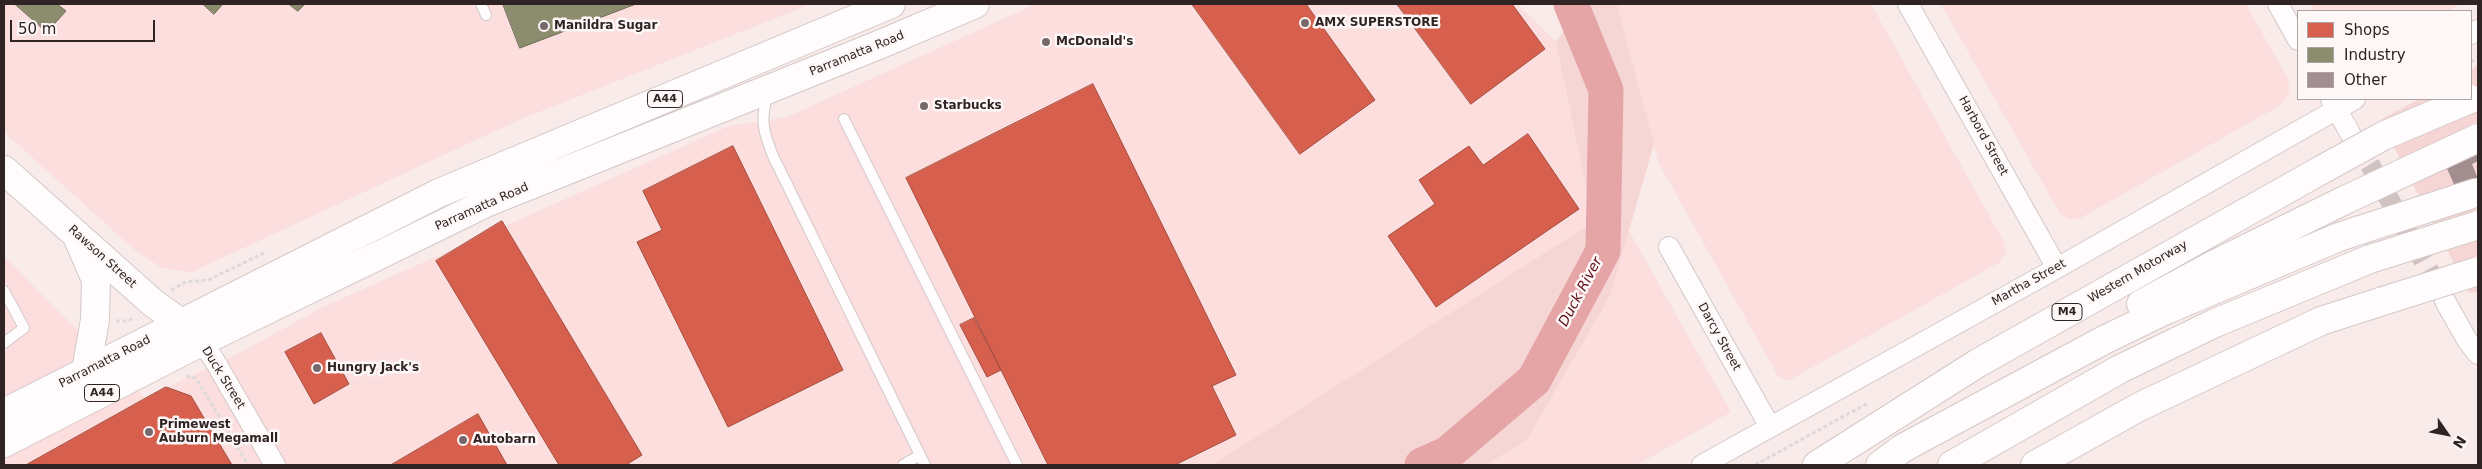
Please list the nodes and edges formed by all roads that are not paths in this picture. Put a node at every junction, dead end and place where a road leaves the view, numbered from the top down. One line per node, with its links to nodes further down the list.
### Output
1 (481, 4): 6 (lane)
2 (890, 4): 24 (main road, Parramatta Road / A44)
3 (975, 4): 8 (main road, Parramatta Road / A44)
4 (1908, 4): 20 (street, Harbord Street)
5 (2278, 4): 7 (street)
6 (486, 15)
7 (2297, 38)
8 (768, 90): 25 (main road, Parramatta Road / A44); 33 (lane)
9 (2351, 100): 11 (street, Martha Street)
10 (2468, 100): 39 (main road, Western Motorway / M4, bridge)
11 (2334, 104): 13 (street); 20 (street, Martha Street)
12 (844, 119): 37 (lane)
13 (2350, 133)
14 (2478, 138): 32 (main road, bridge)
15 (4, 170): 18 (main road, Rawson Street)
16 (2478, 192): 32 (main road, bridge)
17 (2478, 225): 41 (main road, bridge)
18 (76, 234): 24 (main road, Rawson Street); 28 (main road)
19 (1668, 247): 30 (street, Darcy Street)
20 (2057, 268): 30 (street, Martha Street)
21 (2478, 271): 42 (main road, bridge)
22 (4, 291): 26 (lane)
23 (2445, 300): 27 (street)
24 (181, 324): 25 (main road, Rawson Street); 28 (main road, Parramatta Road / A44)
25 (201, 342): 31 (main road, Parramatta Road / A44); 34 (street, Duck Street)
26 (4, 343)
27 (2478, 354)
28 (86, 371): 29 (main road, Parramatta Road / A44)
29 (4, 413)
30 (1770, 427): 38 (street, Martha Street)
31 (4, 443)
32 (1903, 448): 40 (main road)
33 (920, 455): 35 (lane); 36 (lane)
34 (275, 465)
35 (903, 465)
36 (925, 465)
37 (1017, 465)
38 (1702, 465)
39 (1816, 465)
40 (1880, 465)
41 (1952, 465)
42 (2035, 465)

